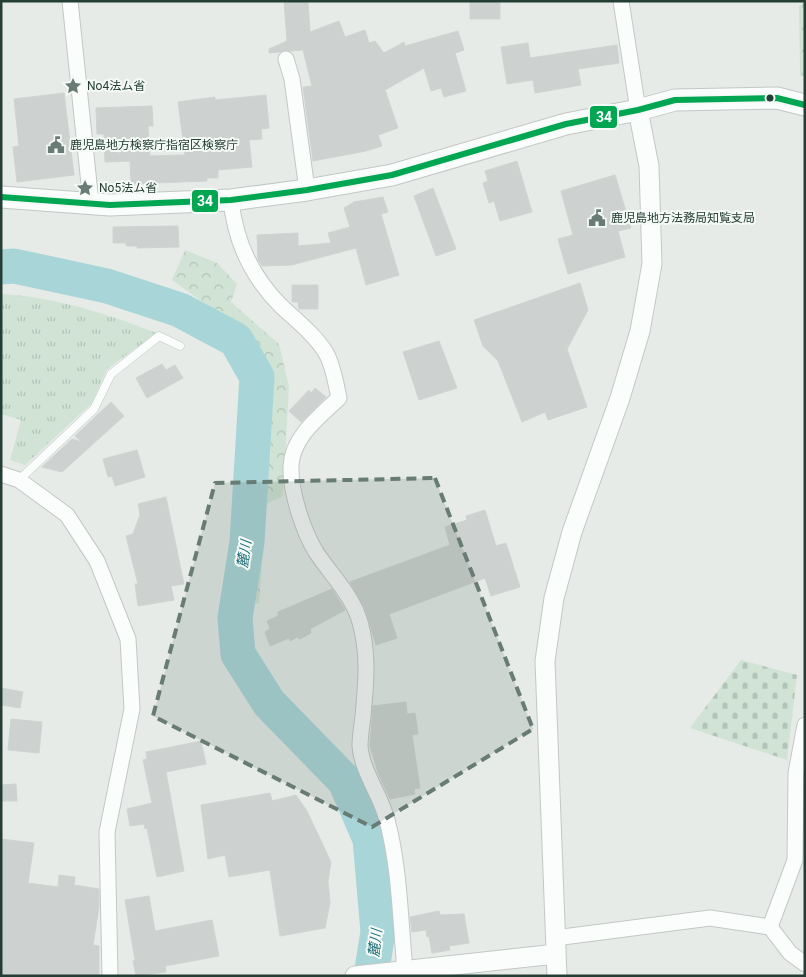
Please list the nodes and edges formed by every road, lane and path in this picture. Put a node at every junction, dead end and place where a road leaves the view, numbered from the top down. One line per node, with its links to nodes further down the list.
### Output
1 (70, 1): 9 (street)
2 (620, 1): 5 (street)
3 (286, 59): 6 (street)
4 (805, 105): 5 (main road)
5 (638, 110): 6 (main road); 15 (street)
6 (307, 190): 8 (main road)
7 (1, 197): 9 (main road)
8 (231, 200): 9 (main road); 17 (street)
9 (91, 203)
10 (180, 346): 12 (lane)
11 (1, 474): 12 (street)
12 (20, 480): 18 (street)
13 (805, 725): 14 (street)
14 (770, 927): 15 (street); 16 (street)
15 (556, 946): 17 (street); 20 (street)
16 (805, 964)
17 (403, 974): 19 (street)
18 (110, 976)
19 (355, 976)
20 (557, 976)

